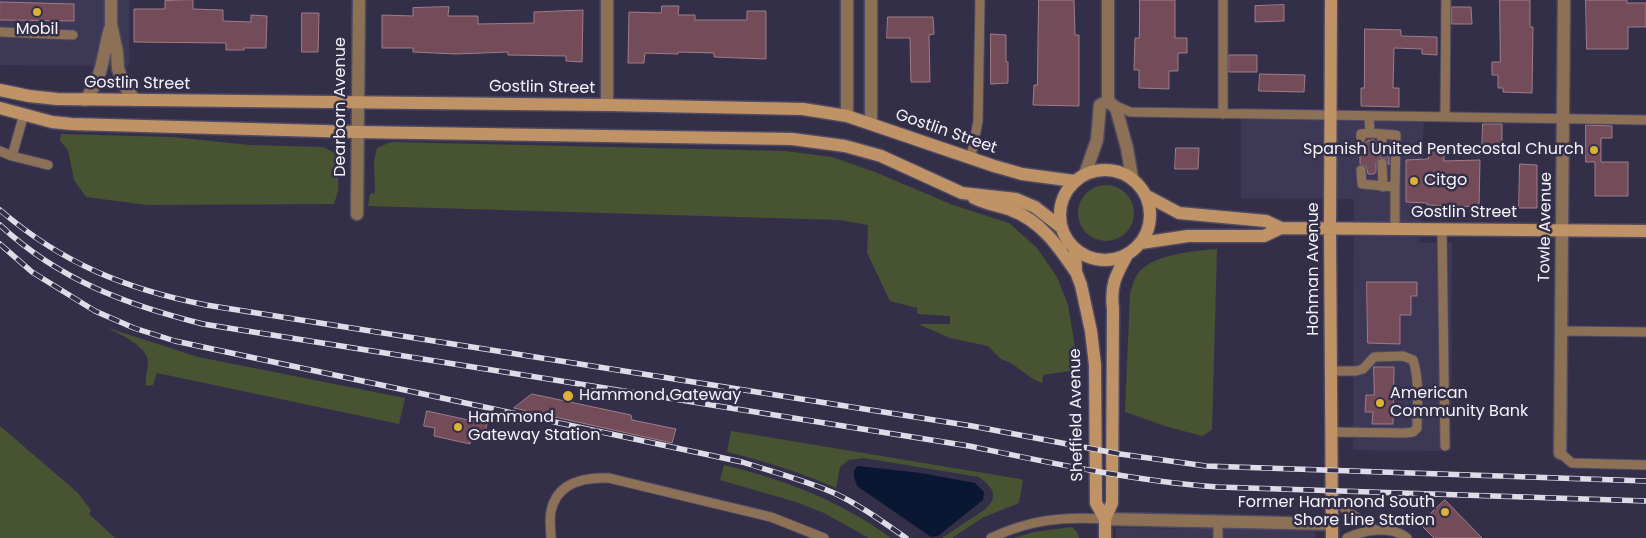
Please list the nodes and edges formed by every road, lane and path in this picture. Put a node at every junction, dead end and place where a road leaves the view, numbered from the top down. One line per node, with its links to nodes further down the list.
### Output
1 (111, 0): 12 (street)
2 (359, 0): 19 (street, Dearborn Avenue)
3 (607, 0): 20 (street)
4 (847, 0): 24 (street)
5 (871, 0): 30 (street)
6 (980, 0): 38 (lane)
7 (1108, 0): 18 (street)
8 (1223, 0): 23 (lane)
9 (1332, 0): 25 (main road, Hohman Avenue)
10 (1446, 0): 27 (lane)
11 (1564, 0): 28 (street, Towle Avenue)
12 (111, 24): 16 (street); 17 (street)
13 (0, 32): 14 (lane)
14 (73, 35)
15 (0, 90): 16 (main road, Gostlin Street)
16 (85, 100): 17 (main road, Gostlin Street)
17 (136, 100): 19 (main road, Gostlin Street)
18 (1108, 101): 23 (lane); 42 (street); 43 (street)
19 (358, 102): 20 (main road, Gostlin Street); 31 (street, Dearborn Avenue)
20 (607, 105): 24 (main road, Gostlin Street)
21 (0, 108): 22 (main road)
22 (24, 114): 31 (main road); 37 (lane)
23 (1223, 114): 25 (lane)
24 (846, 116): 30 (main road, Gostlin Street)
25 (1331, 116): 26 (lane); 52 (main road, Hohman Avenue)
26 (1369, 116): 27 (lane); 32 (lane)
27 (1445, 117): 28 (lane)
28 (1564, 119): 29 (lane); 55 (street, Towle Avenue)
29 (1646, 120)
30 (871, 123): 38 (main road, Gostlin Street)
31 (357, 132): 47 (main road); 49 (street, Dearborn Avenue)
32 (1370, 133): 33 (lane); 34 (lane)
33 (1382, 134): 35 (lane); 46 (lane)
34 (1361, 138)
35 (1382, 149)
36 (0, 151): 37 (lane)
37 (12, 156): 40 (lane)
38 (971, 158): 44 (main road, Gostlin Street)
39 (1382, 163): 45 (lane)
40 (48, 165)
41 (1361, 170): 45 (lane)
42 (1085, 174): 43 (main road); 44 (main road)
43 (1132, 178): 48 (main road)
44 (1074, 182): 50 (main road)
45 (1383, 187): 46 (lane)
46 (1395, 187): 53 (lane)
47 (962, 193): 50 (main road); 60 (main road)
48 (1147, 196): 51 (main road, Gostlin Street); 57 (main road)
49 (357, 214)
50 (1062, 228): 58 (main road)
51 (1281, 228): 52 (main road, Gostlin Street); 57 (main road, Gostlin Street)
52 (1330, 228): 53 (main road, Gostlin Street); 63 (main road, Hohman Avenue)
53 (1394, 229): 54 (main road, Gostlin Street)
54 (1442, 229): 55 (main road, Gostlin Street); 65 (lane)
55 (1563, 229): 56 (main road, Gostlin Street); 61 (street, Towle Avenue)
56 (1646, 231)
57 (1141, 243): 59 (main road)
58 (1075, 249): 59 (main road); 60 (main road, Sheffield Avenue)
59 (1127, 254): 69 (main road, Sheffield Avenue)
60 (1076, 272): 69 (main road, Sheffield Avenue)
61 (1562, 331): 62 (lane); 66 (street, Towle Avenue)
62 (1646, 332)
63 (1331, 371): 64 (main road, Hohman Avenue); 64 (lane)
64 (1331, 432): 68 (main road, Hohman Avenue)
65 (1445, 446)
66 (1560, 454): 67 (lane)
67 (1646, 465)
68 (1332, 493): 71 (main road, Hohman Avenue); 72 (lane)
69 (1105, 519): 70 (street); 75 (lane); 76 (main road, Sheffield Avenue)
70 (1218, 522): 71 (street); 77 (lane)
71 (1332, 524): 78 (main road, Hohman Avenue)
72 (1374, 530): 79 (lane); 80 (lane)
73 (551, 538): 74 (lane)
74 (824, 538)
75 (991, 538)
76 (1105, 538)
77 (1218, 538)
78 (1332, 538)
79 (1347, 538)
80 (1407, 538)

